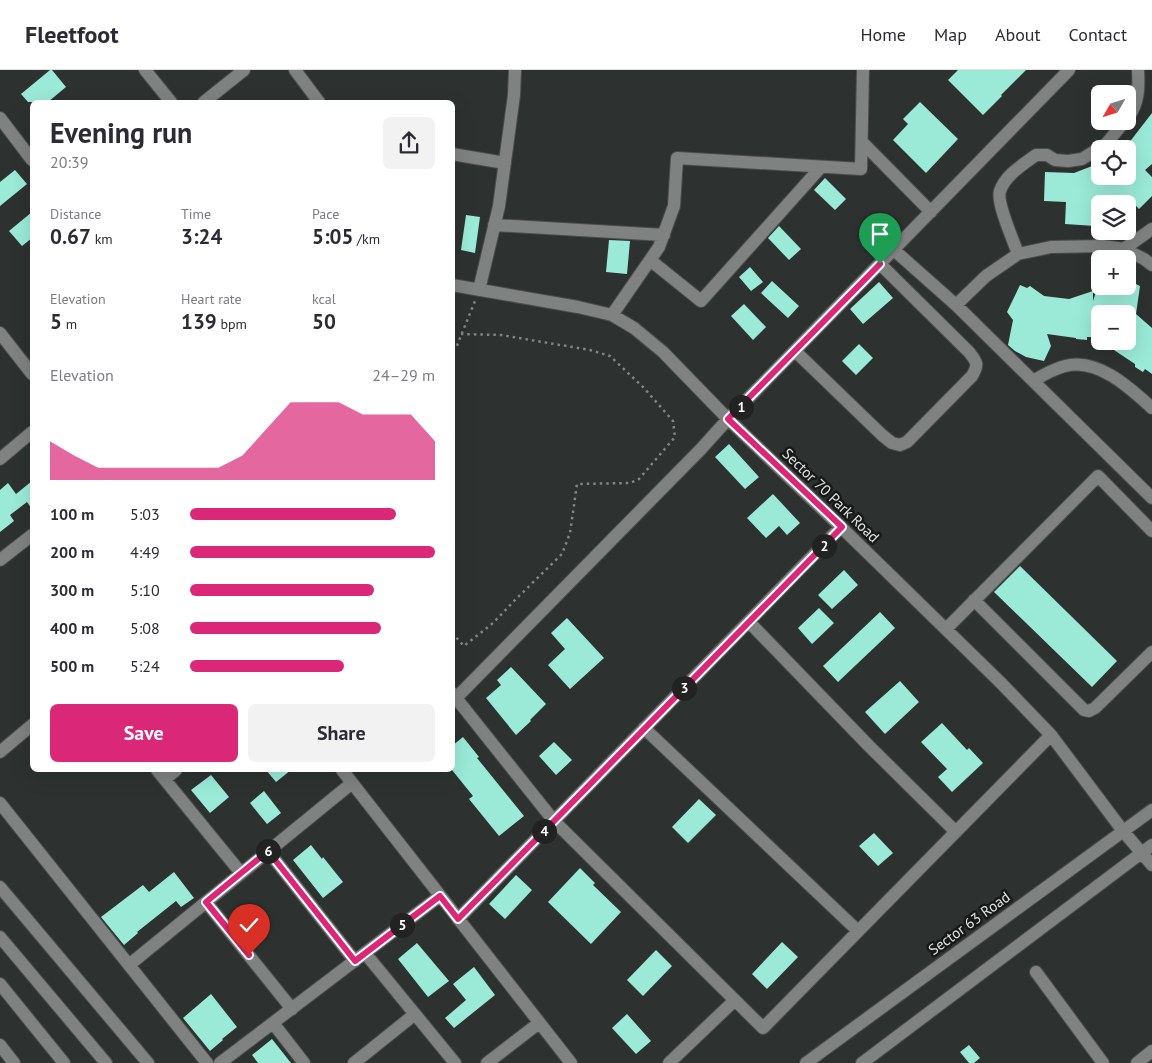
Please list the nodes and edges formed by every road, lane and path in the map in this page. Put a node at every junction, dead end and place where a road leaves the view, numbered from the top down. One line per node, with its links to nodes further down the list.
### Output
1 (145, 70): 8 (street)
2 (244, 70): 9 (street)
3 (295, 70): 10 (street)
4 (515, 70): 17 (street)
5 (863, 70): 14 (street)
6 (1069, 70): 19 (street)
7 (1138, 70): 11 (street)
8 (169, 100)
9 (206, 100)
10 (318, 100)
11 (1136, 102)
12 (0, 118): 16 (street)
13 (1118, 130): 25 (street)
14 (862, 142): 18 (street); 19 (street)
15 (455, 155): 17 (street)
16 (30, 157)
17 (505, 163): 20 (street)
18 (821, 166): 22 (street); 27 (street)
19 (931, 212): 23 (street)
20 (494, 225): 22 (street); 31 (street)
21 (1152, 229): 24 (street)
22 (664, 235): 27 (street)
23 (894, 250): 28 (street); 32 (street)
24 (1124, 250): 25 (street)
25 (1018, 254): 32 (street)
26 (1136, 255): 29 (street)
27 (650, 260): 33 (street)
28 (880, 264): 37 (street); 37 (street)
29 (1152, 265)
30 (455, 286): 31 (street, Sector 70 Park Road)
31 (479, 290): 33 (street, Sector 70 Park Road); 35 (path)
32 (956, 306): 39 (street)
33 (612, 315): 41 (street, Sector 70 Park Road)
34 (0, 333): 38 (street)
35 (461, 334): 36 (path); 52 (path)
36 (455, 348)
37 (796, 351): 41 (street)
38 (30, 371)
39 (1033, 381): 40 (street); 44 (street)
40 (1152, 408)
41 (728, 419): 45 (street, Sector 70 Park Road); 54 (street)
42 (30, 434): 43 (street)
43 (0, 459)
44 (1152, 498)
45 (842, 527): 50 (street); 51 (street, Sector 70 Park Road)
46 (1152, 531): 49 (street)
47 (30, 537): 48 (street)
48 (0, 560)
49 (974, 600): 51 (street); 53 (street)
50 (749, 622): 57 (street); 67 (street)
51 (946, 629): 58 (street, Sector 70 Park Road)
52 (455, 636)
53 (1152, 652)
54 (455, 694)
55 (455, 696): 65 (street)
56 (30, 727): 59 (street)
57 (644, 728): 65 (street); 77 (street)
58 (1051, 735): 66 (street, Sector 70 Park Road); 67 (street)
59 (0, 752)
60 (344, 772): 62 (street)
61 (161, 775): 72 (street)
62 (352, 783): 69 (street); 74 (street)
63 (0, 803): 81 (street)
64 (1152, 810): 66 (street, Sector 63 Road)
65 (554, 821): 76 (street); 84 (street)
66 (1123, 831): 70 (street, Sector 70 Park Road); 103 (street, Sector 63 Road)
67 (956, 832): 77 (street)
68 (1152, 845): 70 (street)
69 (268, 851): 72 (street); 80 (street)
70 (1141, 853): 71 (street, Sector 70 Park Road); 104 (street)
71 (1152, 865)
72 (241, 873): 75 (street)
73 (0, 887): 94 (street)
74 (440, 896): 76 (street); 79 (street)
75 (206, 902): 81 (street); 85 (street)
76 (458, 919): 88 (street)
77 (858, 931): 84 (street)
78 (0, 937): 93 (street)
79 (365, 953): 80 (street); 86 (street)
80 (355, 961): 85 (street)
81 (129, 964): 95 (street)
82 (1036, 972): 105 (street)
83 (0, 984): 92 (street)
84 (735, 1000): 102 (street)
85 (292, 1009): 87 (street)
86 (415, 1014): 98 (street); 99 (street)
87 (273, 1023): 96 (street); 97 (street)
88 (539, 1023): 100 (street); 101 (street)
89 (0, 1045): 91 (street)
90 (1152, 1052): 106 (street)
91 (14, 1063)
92 (64, 1063)
93 (106, 1063)
94 (148, 1063)
95 (207, 1063)
96 (220, 1063)
97 (304, 1063)
98 (354, 1063)
99 (455, 1063)
100 (487, 1063)
101 (571, 1063)
102 (669, 1063)
103 (806, 1063)
104 (862, 1063)
105 (1103, 1063)
106 (1137, 1063)

